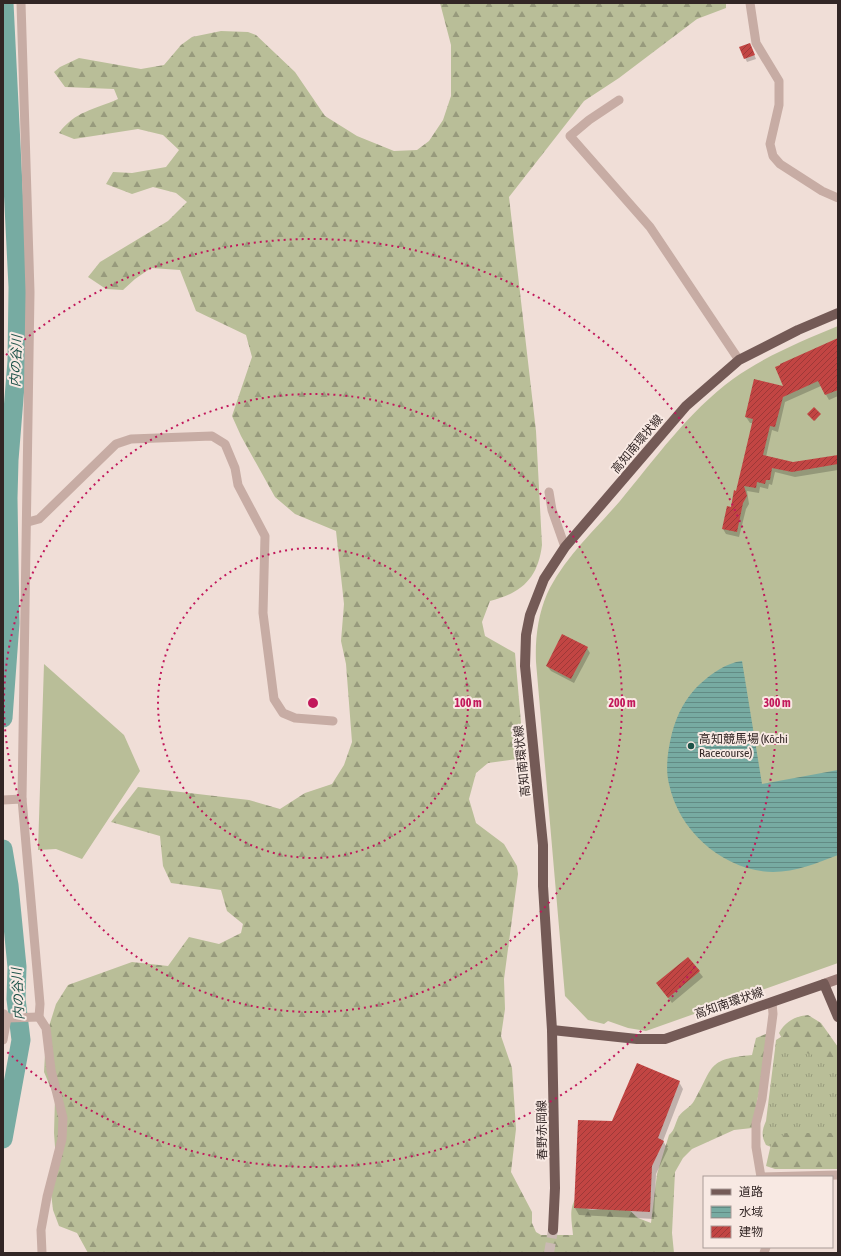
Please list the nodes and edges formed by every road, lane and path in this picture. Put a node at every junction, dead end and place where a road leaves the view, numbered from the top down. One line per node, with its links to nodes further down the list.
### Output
1 (21, 3): 8 (street)
2 (750, 3): 4 (street)
3 (618, 100): 6 (street)
4 (838, 198)
5 (838, 313): 6 (main road, 高知南環状線)
6 (739, 360): 9 (main road, 高知南環状線)
7 (549, 492): 9 (street)
8 (28, 522): 10 (street); 12 (street)
9 (565, 548): 19 (main road, 高知南環状線)
10 (333, 721)
11 (3, 800): 12 (street)
12 (19, 800): 17 (street)
13 (838, 979): 14 (street)
14 (824, 984): 15 (main road, 高知南環状線); 18 (main road)
15 (772, 1002): 19 (main road, 高知南環状線); 22 (street)
16 (7, 1016): 17 (street); 20 (street)
17 (36, 1016): 25 (street)
18 (838, 1017)
19 (552, 1030): 24 (main road, 春野赤岡線)
20 (3, 1040)
21 (838, 1175): 23 (street)
22 (761, 1176)
23 (800, 1176)
24 (553, 1230)
25 (42, 1253)

